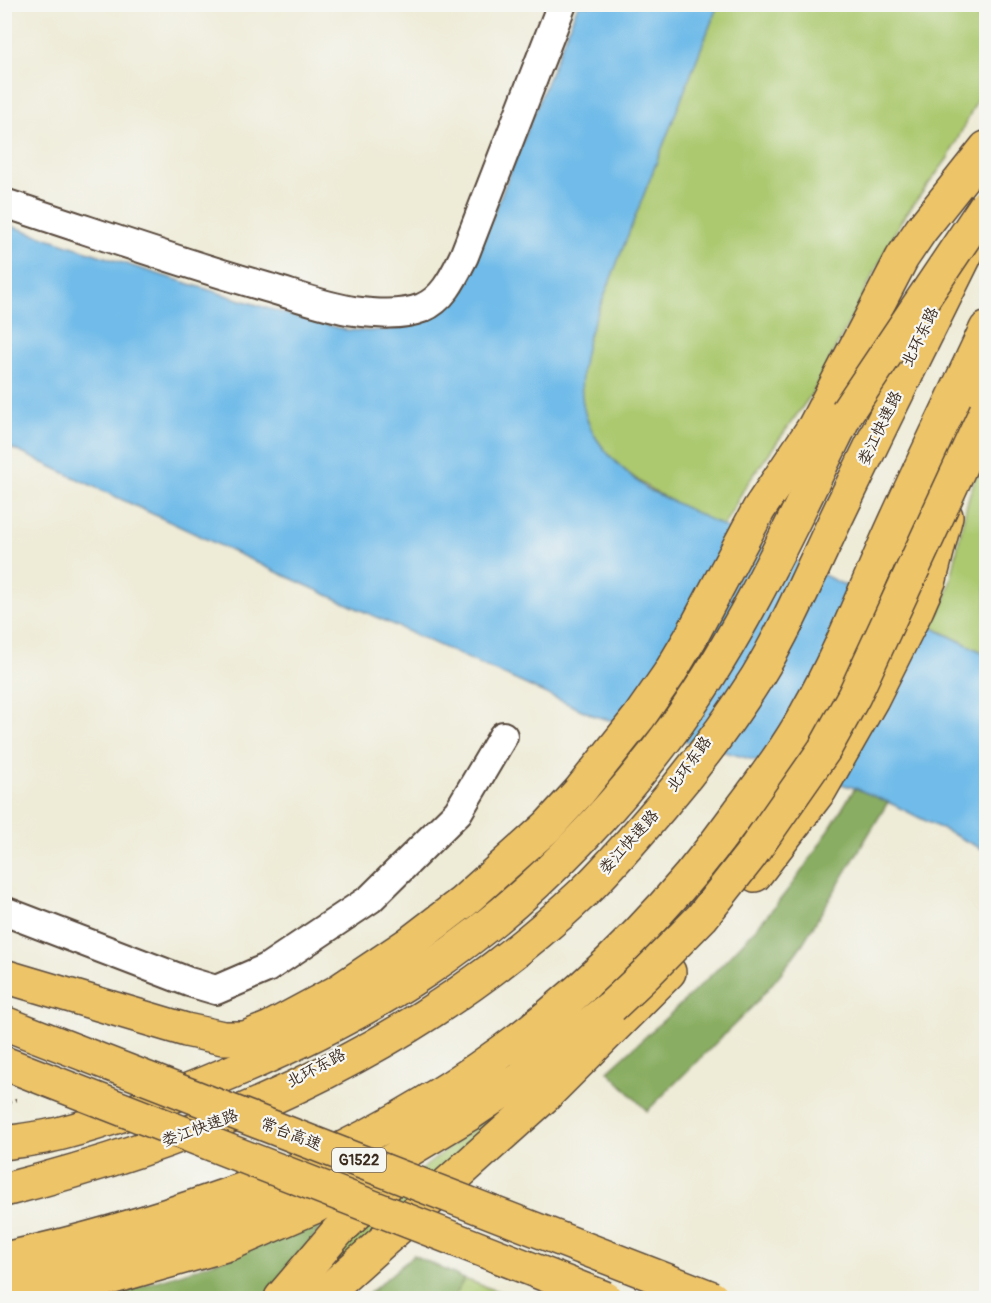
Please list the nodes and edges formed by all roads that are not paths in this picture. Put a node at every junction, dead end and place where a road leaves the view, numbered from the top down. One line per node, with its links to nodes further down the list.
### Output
1 (562, 4): 4 (street)
2 (987, 147): 12 (main road)
3 (987, 199): 17 (main road, 北环东路)
4 (4, 203)
5 (987, 205): 16 (main road, bridge)
6 (987, 213): 18 (main road, 娄江快速路, bridge)
7 (987, 329): 19 (main road, bridge)
8 (987, 371): 20 (main road)
9 (987, 409): 15 (main road, bridge); 22 (main road)
10 (503, 736): 11 (street)
11 (4, 911)
12 (4, 976)
13 (4, 1023): 24 (main road, 常台高速 / G1522, bridge)
14 (4, 1063): 23 (main road, G1522, bridge)
15 (469, 1114): 20 (main road); 21 (main road)
16 (4, 1143)
17 (4, 1183)
18 (4, 1190)
19 (4, 1259)
20 (7, 1291)
21 (281, 1299)
22 (320, 1299)
23 (605, 1299)
24 (712, 1299)

